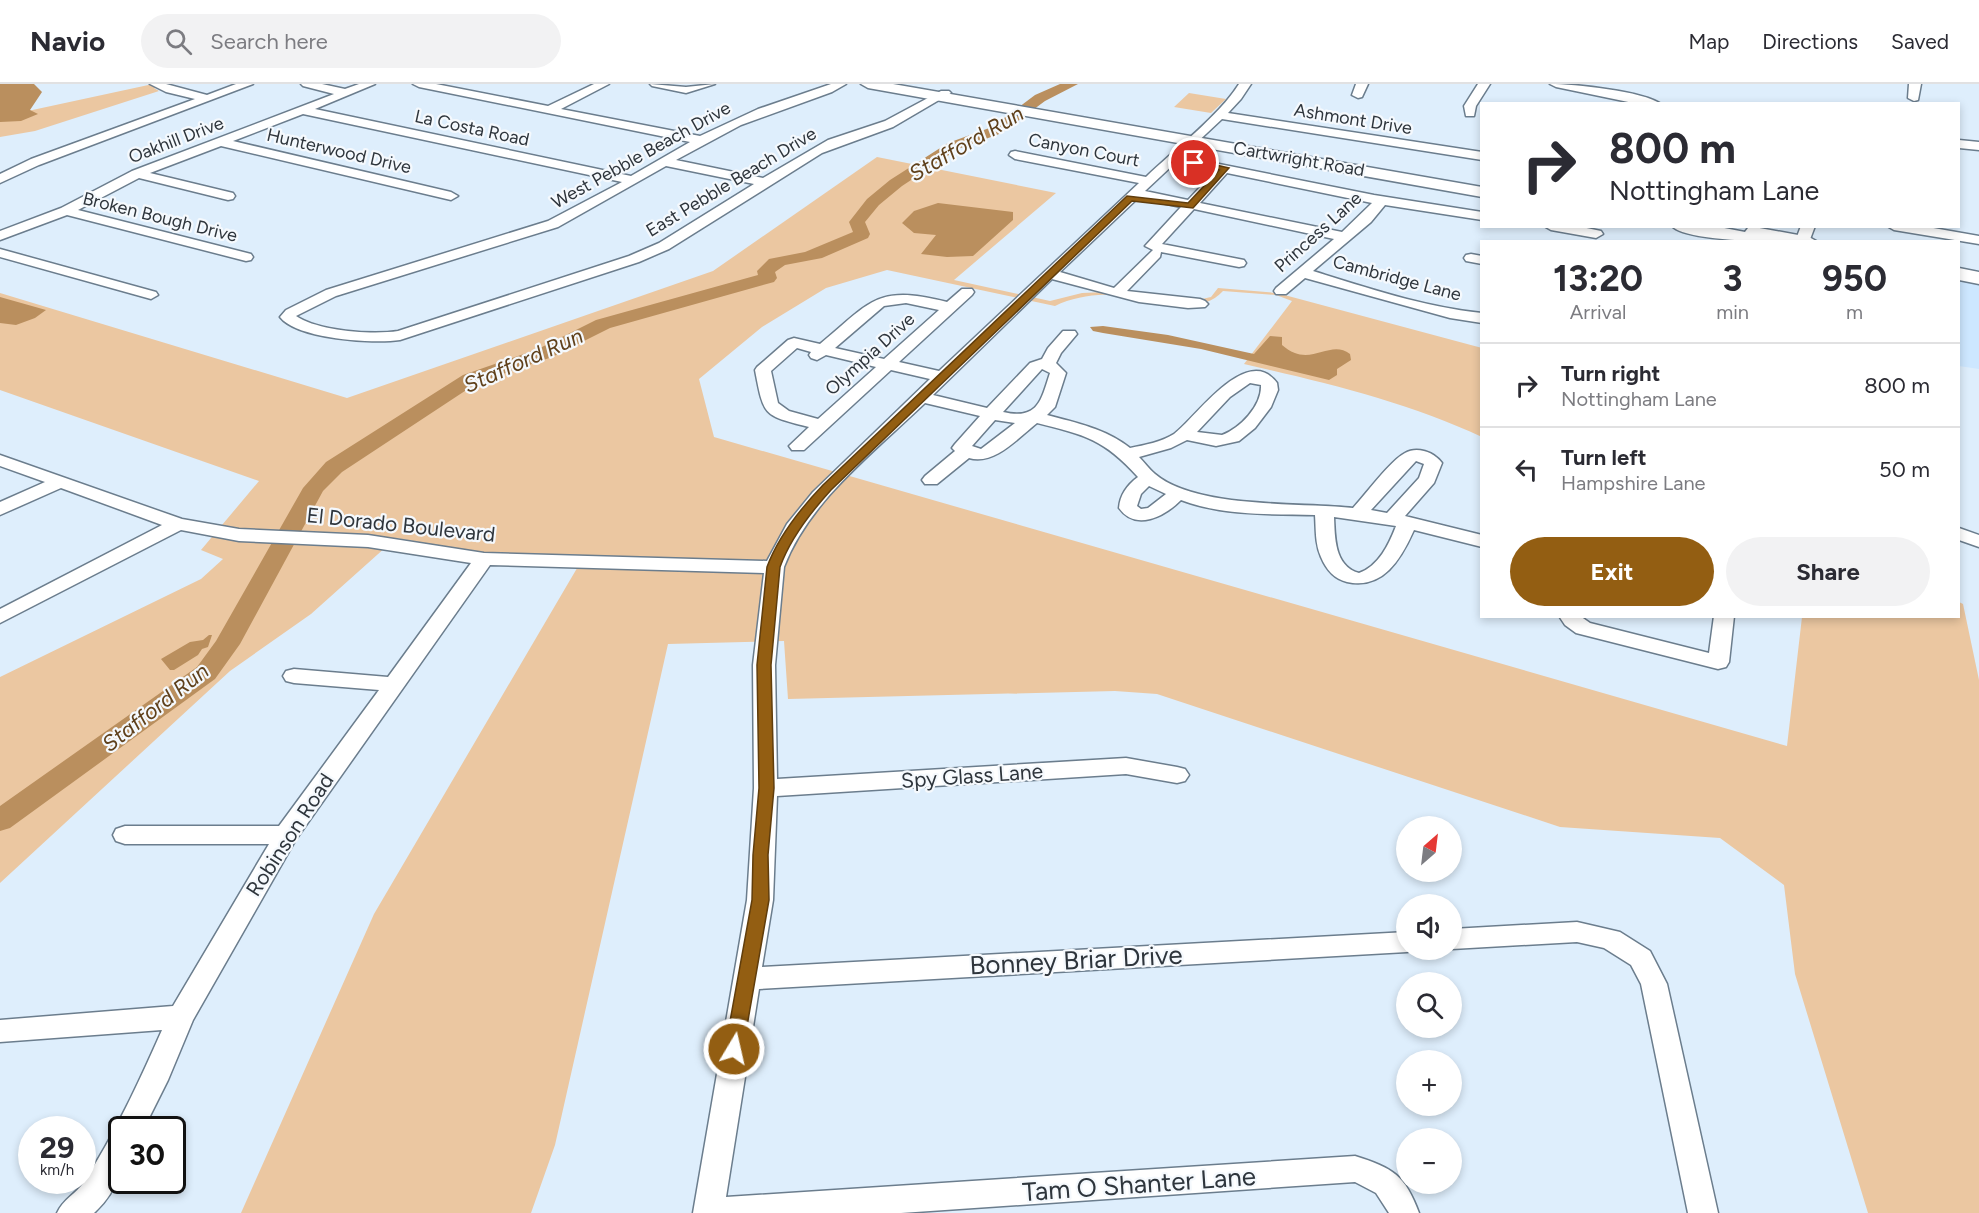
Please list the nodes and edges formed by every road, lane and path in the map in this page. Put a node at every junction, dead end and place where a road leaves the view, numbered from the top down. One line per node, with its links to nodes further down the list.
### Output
1 (156, 84): 18 (street)
2 (247, 84): 18 (street)
3 (308, 84): 16 (street)
4 (369, 84): 16 (street, Oakhill Drive)
5 (419, 84): 22 (street)
6 (603, 84): 22 (street)
7 (656, 84): 8 (street)
8 (709, 84)
9 (840, 84): 26 (street, West Pebble Beach Drive)
10 (900, 84): 17 (main road, Cartwright Road)
11 (1245, 84): 24 (street)
12 (1484, 84): 23 (street)
13 (1556, 84): 20 (street)
14 (1915, 84): 19 (street)
15 (875, 85): 17 (main road, Cartwright Road)
16 (346, 93): 21 (street, Oakhill Drive)
17 (942, 94): 25 (main road, Cartwright Road); 38 (street, East Pebble Beach Drive)
18 (208, 98): 36 (street)
19 (1914, 98)
20 (1646, 102)
21 (303, 110): 27 (street, Oakhill Drive); 37 (street, La Costa Road)
22 (549, 110): 26 (street)
23 (1470, 113)
24 (1219, 115): 25 (street); 31 (street, Ashmont Drive)
25 (1193, 138): 39 (main road, Cartwright Road); 40 (street); 41 (main road, Cartwright Road)
26 (704, 141): 32 (street, West Pebble Beach Drive)
27 (220, 142): 35 (street, Oakhill Drive); 42 (street, Hunterwood Drive)
28 (1960, 144): 29 (street)
29 (1979, 146)
30 (1015, 155): 40 (street, Canyon Court)
31 (1480, 156)
32 (666, 162): 37 (street, West Pebble Beach Drive); 38 (street)
33 (1194, 163): 34 (street)
34 (1225, 168): 44 (street); 45 (street)
35 (137, 174): 43 (street); 46 (street, Oakhill Drive)
36 (0, 179)
37 (632, 180): 75 (street, West Pebble Beach Drive)
38 (766, 183): 75 (street, East Pebble Beach Drive)
39 (1480, 185)
40 (1137, 191): 45 (street, Canyon Court); 67 (street)
41 (1480, 192)
42 (451, 195)
43 (228, 196)
44 (1381, 201): 47 (street); 55 (street, Princess Lane)
45 (1190, 206): 55 (street, Canyon Court); 59 (street)
46 (66, 211): 54 (street, Oakhill Drive); 61 (street, Broken Bough Drive)
47 (1480, 216)
48 (1569, 228): 52 (street)
49 (1692, 228): 57 (main road)
50 (1736, 228): 56 (main road)
51 (1917, 228): 53 (street)
52 (1597, 231)
53 (1952, 231): 58 (street)
54 (0, 236)
55 (1345, 237): 65 (street, Princess Lane)
56 (1806, 237)
57 (1759, 240)
58 (1979, 240)
59 (1154, 250): 62 (street); 69 (street)
60 (0, 253): 72 (street)
61 (246, 257)
62 (1239, 263)
63 (1960, 268): 64 (main road)
64 (1979, 271)
65 (1303, 273): 70 (street, Princess Lane); 76 (street, Cambridge Lane)
66 (1960, 274): 68 (main road)
67 (1046, 278): 69 (street); 81 (street)
68 (1979, 278)
69 (1111, 291): 73 (street)
70 (1281, 291)
71 (967, 292): 74 (street, Olympia Drive)
72 (151, 295)
73 (1200, 304)
74 (950, 308): 78 (street); 80 (street, Olympia Drive)
75 (290, 314)
76 (1480, 318)
77 (1069, 334): 79 (street)
78 (819, 353): 80 (street); 84 (street)
79 (1049, 365): 82 (street); 83 (street)
80 (883, 368): 81 (street); 84 (street, Olympia Drive)
81 (932, 386): 82 (street); 105 (street)
82 (995, 408): 83 (street); 87 (street)
83 (1036, 417): 87 (street); 88 (street)
84 (821, 425): 86 (street, Olympia Drive)
85 (1184, 434): 85 (street); 88 (street)
86 (798, 446)
87 (966, 451): 91 (street)
88 (1127, 454): 90 (street)
89 (0, 460): 92 (street, El Dorado Boulevard)
90 (1149, 478): 93 (street); 93 (street)
91 (931, 480)
92 (60, 482): 94 (street); 98 (street, El Dorado Boulevard)
93 (1178, 492): 95 (street)
94 (0, 509)
95 (1324, 510): 96 (street); 97 (street)
96 (1358, 514): 97 (street); 97 (street)
97 (1399, 521): 102 (street)
98 (178, 524): 104 (street, El Dorado Boulevard); 106 (street)
99 (1960, 533): 101 (street)
100 (1960, 533): 103 (street)
101 (1979, 535)
102 (1480, 541)
103 (1979, 541)
104 (484, 559): 105 (street, El Dorado Boulevard); 110 (street, Robinson Road)
105 (774, 567): 112 (street)
106 (0, 617)
107 (1570, 618): 108 (street)
108 (1724, 618)
109 (294, 676): 110 (street)
110 (393, 684): 114 (street, Robinson Road)
111 (1177, 775): 112 (street, Spy Glass Lane)
112 (766, 788): 117 (street)
113 (125, 835): 114 (street)
114 (286, 835): 118 (street, Robinson Road)
115 (1462, 938): 125 (street)
116 (1396, 943): 117 (street, Bonney Briar Drive)
117 (746, 979): 123 (street)
118 (181, 1017): 119 (street); 120 (street, Robinson Road)
119 (0, 1031)
120 (135, 1116)
121 (108, 1167): 122 (street)
122 (72, 1213)
123 (708, 1213): 124 (street, Tam O Shanter Lane)
124 (1404, 1213)
125 (1703, 1213)

